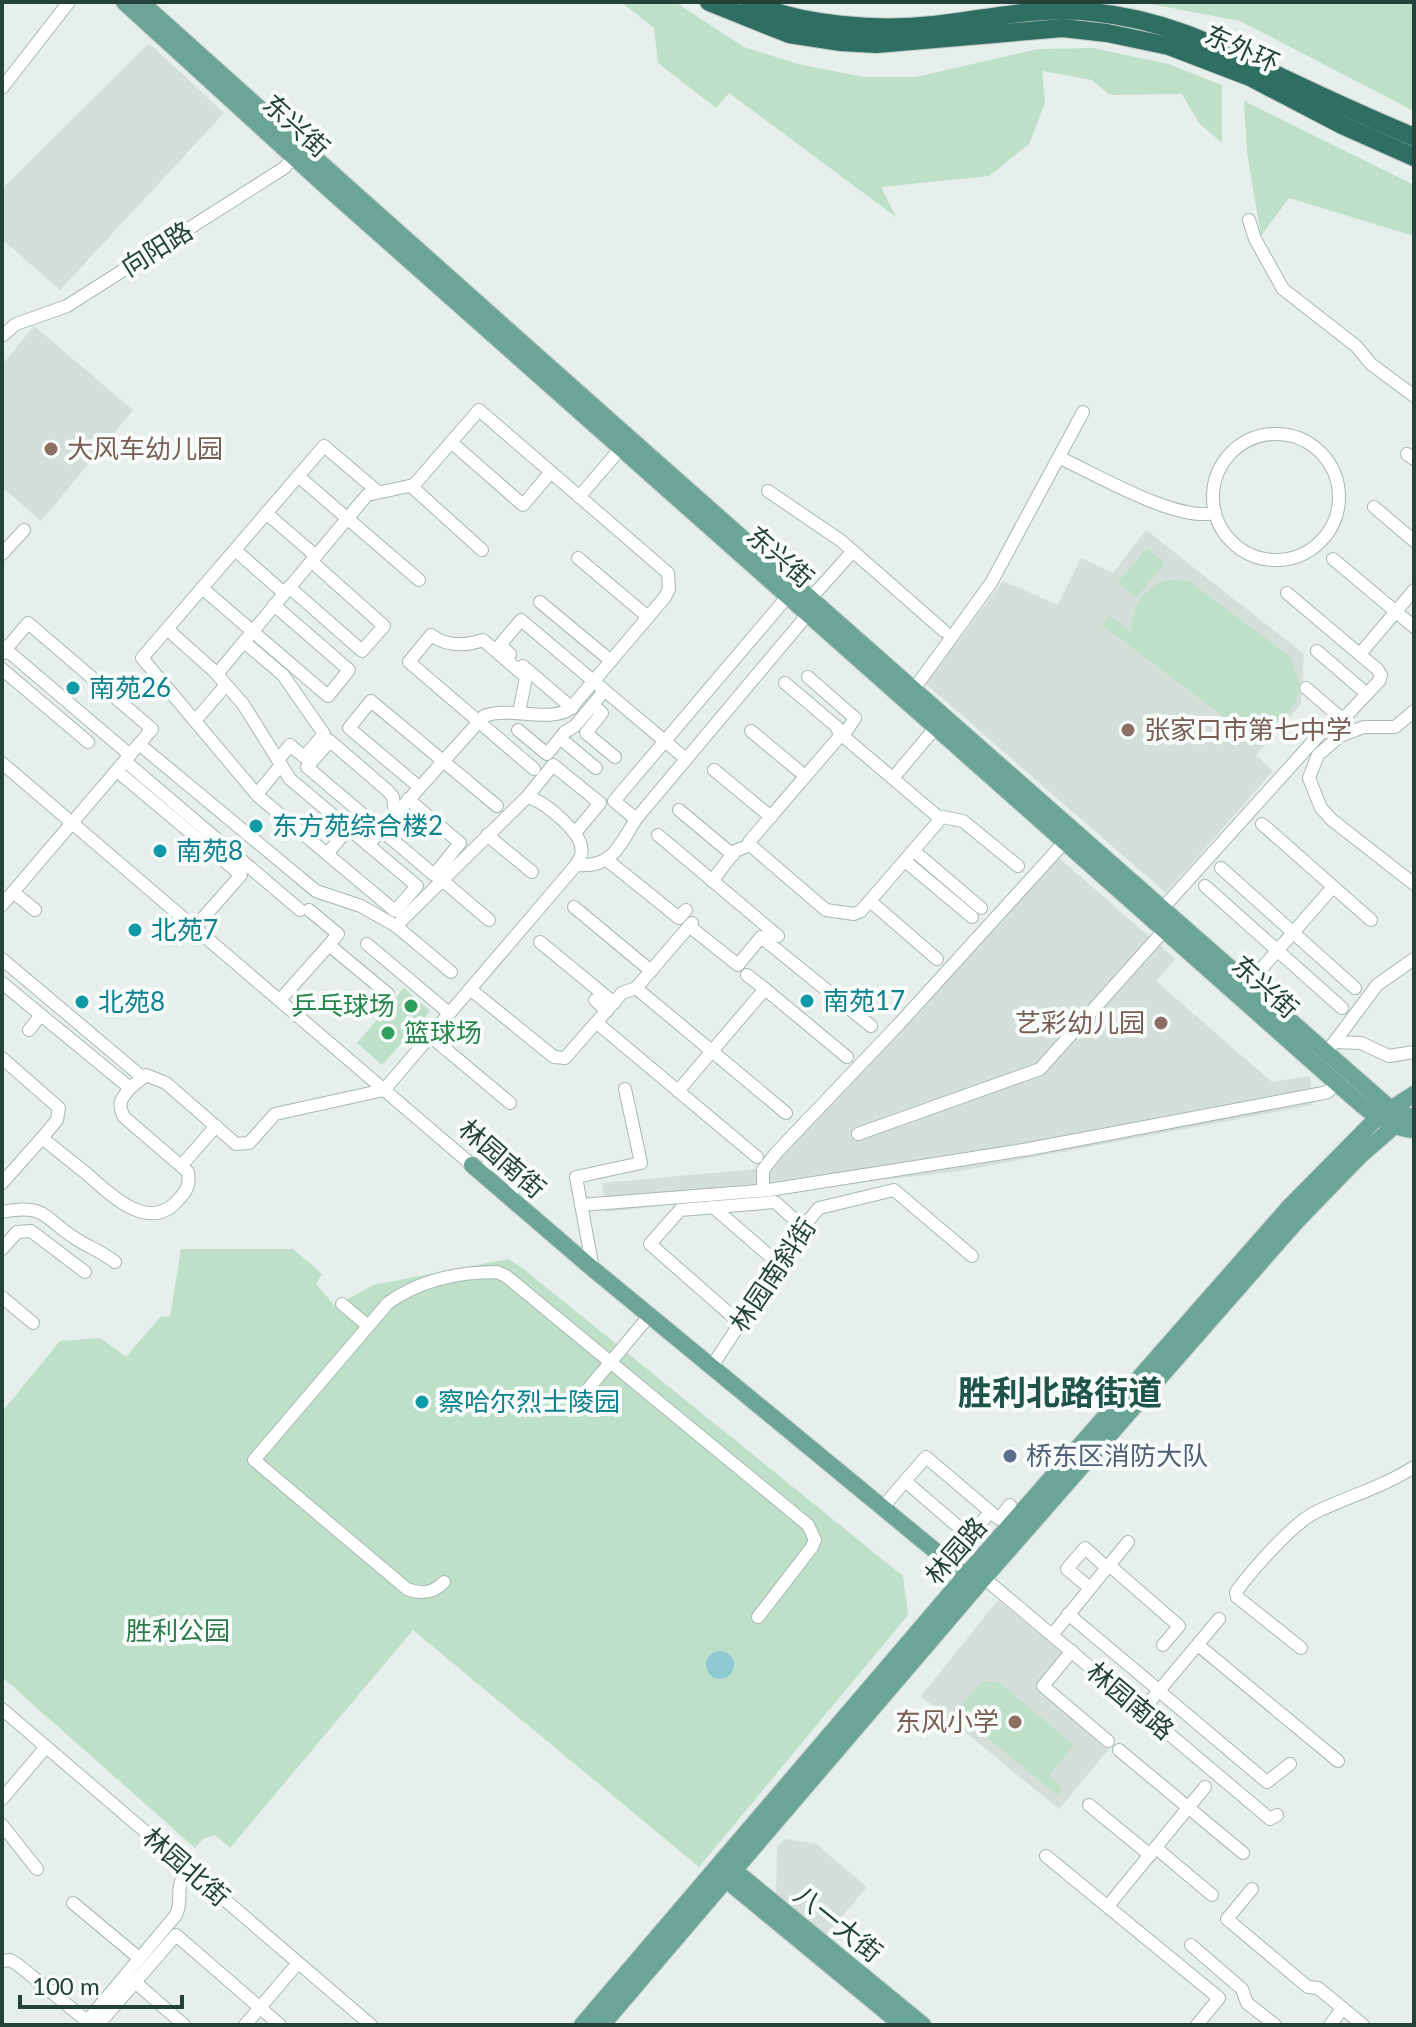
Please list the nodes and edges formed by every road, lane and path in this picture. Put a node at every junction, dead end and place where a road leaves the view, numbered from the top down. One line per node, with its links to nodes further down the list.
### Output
1 (69, 2): 6 (street)
2 (124, 2): 8 (main road, 东兴街)
3 (141, 2): 8 (main road, 东兴街)
4 (709, 2): 9 (highway, 东外环)
5 (749, 2): 7 (highway, 东外环)
6 (2, 88)
7 (1414, 137)
8 (299, 152): 11 (street, 向阳路); 15 (main road, 东兴街)
9 (1414, 157)
10 (1249, 220): 12 (street)
11 (2, 336)
12 (1414, 396)
13 (1083, 412): 16 (street)
14 (451, 442): 17 (street); 17 (street); 19 (street)
15 (625, 443): 22 (street); 39 (main road, 东兴街)
16 (1060, 458): 25 (street); 64 (street)
17 (551, 472): 22 (street)
18 (298, 476): 20 (street); 24 (street); 26 (street)
19 (411, 486): 20 (street); 30 (street)
20 (377, 491): 26 (street)
21 (768, 491): 31 (street)
22 (579, 497): 46 (street)
23 (1374, 507): 28 (street)
24 (266, 513): 29 (street); 33 (street)
25 (1215, 513): 25 (street)
26 (347, 518): 33 (street); 36 (street)
27 (24, 530): 32 (street)
28 (1414, 541)
29 (235, 550): 37 (street); 38 (street)
30 (482, 550)
31 (853, 551): 44 (street); 50 (street)
32 (2, 554)
33 (313, 558): 38 (street); 38 (street)
34 (578, 558): 46 (street)
35 (1333, 559): 45 (street)
36 (419, 580)
37 (202, 588): 48 (street); 49 (street)
38 (287, 590): 43 (street)
39 (792, 590): 44 (main road, 东兴街); 79 (street)
40 (1414, 590): 45 (street)
41 (1287, 593): 54 (street)
42 (540, 602): 55 (street)
43 (274, 605): 49 (street); 49 (street)
44 (812, 605): 64 (main road, 东兴街); 74 (main road, 东兴街); 83 (street)
45 (1396, 611): 47 (street); 54 (street)
46 (648, 617): 55 (street)
47 (1414, 627)
48 (167, 629): 57 (street); 73 (street)
49 (253, 631): 51 (street)
50 (944, 631)
51 (244, 642): 57 (street); 86 (street)
52 (3, 650): 81 (street); 85 (street)
53 (1317, 651): 66 (street)
54 (1360, 654): 66 (street)
55 (611, 661): 60 (street)
56 (2, 669): 80 (street)
57 (217, 674): 62 (street)
58 (808, 677): 77 (street)
59 (1362, 678): 66 (street)
60 (593, 682): 65 (street); 68 (street); 68 (street)
61 (785, 683): 77 (street)
62 (226, 685): 73 (street); 86 (street)
63 (1306, 688): 71 (street)
64 (914, 689): 74 (main road, 东兴街)
65 (604, 691): 67 (street); 79 (street)
66 (1370, 691): 71 (street)
67 (593, 705): 78 (street); 82 (street)
68 (572, 708): 70 (street)
69 (1414, 711): 124 (street)
70 (519, 713): 72 (street); 72 (street)
71 (1341, 718): 133 (street)
72 (478, 720): 84 (street); 89 (street)
73 (195, 721): 94 (street)
74 (941, 722): 92 (street); 110 (main road, 东兴街)
75 (518, 730): 78 (street)
76 (751, 731): 91 (street)
77 (841, 736): 91 (street); 92 (street)
78 (560, 738): 88 (street)
79 (665, 741): 83 (street); 102 (street)
80 (88, 742)
81 (139, 744): 85 (street); 136 (street)
82 (615, 757)
83 (686, 759): 102 (street)
84 (442, 761): 93 (street); 93 (street); 97 (street)
85 (124, 762): 103 (street); 137 (street); 142 (street)
86 (279, 762): 94 (street); 105 (street)
87 (2, 763): 103 (street, 林园南街)
88 (596, 768)
89 (534, 769)
90 (714, 770): 101 (street)
91 (805, 776): 101 (street)
92 (893, 778): 100 (street)
93 (419, 787): 96 (street)
94 (257, 794): 114 (street)
95 (527, 797): 107 (street); 107 (street); 108 (street)
96 (408, 799): 99 (street); 106 (street)
97 (497, 806)
98 (679, 810): 115 (street)
99 (395, 814): 106 (street); 106 (street)
100 (937, 816): 113 (street); 119 (street)
101 (771, 817): 112 (street)
102 (636, 819): 116 (street)
103 (73, 823): 127 (street); 137 (street, 林园南街)
104 (1262, 824): 126 (street)
105 (348, 829): 111 (street); 114 (street)
106 (381, 830): 111 (street)
107 (575, 833): 118 (street)
108 (487, 835): 121 (street); 122 (street)
109 (658, 835): 123 (street)
110 (1070, 836): 133 (main road, 东兴街); 189 (street)
111 (368, 845): 114 (street)
112 (750, 845): 115 (street); 128 (street)
113 (914, 851): 117 (street); 117 (street)
114 (327, 854)
115 (733, 855): 123 (street)
116 (607, 860): 118 (street); 132 (street)
117 (905, 861): 128 (street)
118 (576, 865): 154 (street)
119 (1018, 866)
120 (1221, 868): 138 (street)
121 (532, 872)
122 (442, 880): 134 (street); 136 (street)
123 (712, 881): 139 (street)
124 (1414, 884)
125 (1205, 886): 143 (street)
126 (1333, 887): 135 (street); 138 (street)
127 (13, 892): 129 (street); 131 (street)
128 (870, 901): 145 (street)
129 (2, 905)
130 (574, 907): 147 (street)
131 (35, 910)
132 (686, 910)
133 (1167, 919): 151 (main road, 东兴街); 173 (main road, 东兴街); 183 (street)
134 (489, 920)
135 (1371, 920)
136 (396, 926): 148 (street)
137 (195, 927): 157 (street, 林园南街)
138 (1293, 933): 143 (street); 153 (street)
139 (778, 936)
140 (540, 942): 159 (street)
141 (367, 944): 161 (street)
142 (329, 945): 156 (street); 157 (street)
143 (1277, 950): 151 (street); 160 (street)
144 (2, 959): 172 (street)
145 (937, 959)
146 (1414, 959): 167 (street)
147 (651, 971): 152 (street); 164 (street)
148 (451, 972)
149 (747, 975): 155 (street)
150 (2, 983): 162 (street)
151 (1248, 984): 167 (main road, 东兴街)
152 (636, 988): 159 (street); 168 (street)
153 (1355, 988)
154 (470, 989): 161 (street); 163 (street)
155 (765, 989): 168 (street); 170 (street)
156 (388, 994)
157 (280, 1000): 176 (street, 林园南街)
158 (595, 1000): 159 (street)
159 (610, 1007): 163 (street)
160 (1342, 1008)
161 (449, 1013): 166 (street)
162 (41, 1015): 165 (street); 174 (street)
163 (597, 1023): 177 (street)
164 (871, 1026)
165 (29, 1030)
166 (430, 1036): 176 (street); 179 (street)
167 (1331, 1047): 169 (street); 181 (main road, 东兴街)
168 (712, 1051): 177 (street); 180 (street)
169 (1414, 1052)
170 (847, 1057)
171 (2, 1058): 184 (street)
172 (142, 1077): 174 (street); 182 (street)
173 (1337, 1083): 181 (main road, 东兴街); 189 (street)
174 (130, 1088): 186 (street)
175 (625, 1089): 191 (street)
176 (384, 1090): 182 (street); 187 (street, 林园南街)
177 (678, 1091): 185 (street)
178 (1414, 1094): 181 (main road)
179 (510, 1103)
180 (786, 1113)
181 (1403, 1120): 219 (main road, 林园路); 219 (main road, 林园路)
182 (216, 1126): 186 (street)
183 (858, 1134)
184 (42, 1138): 186 (street); 188 (street)
185 (757, 1157)
186 (182, 1165)
187 (476, 1169): 190 (main road, 林园南街); 190 (street)
188 (2, 1183)
189 (763, 1190): 191 (street)
190 (508, 1196): 201 (main road, 林园南街)
191 (581, 1205): 201 (street)
192 (713, 1207): 195 (street); 200 (street); 207 (street)
193 (20, 1208): 194 (street); 196 (street); 199 (street)
194 (2, 1212)
195 (794, 1219)
196 (21, 1231): 197 (street); 202 (street)
197 (2, 1249)
198 (972, 1256): 200 (street, 林园南斜街)
199 (115, 1262)
200 (779, 1264): 207 (street, 林园南斜街)
201 (593, 1269): 205 (main road, 林园南街)
202 (85, 1272)
203 (2, 1297): 206 (street)
204 (342, 1304): 208 (street)
205 (650, 1315): 209 (street); 210 (main road, 林园南街)
206 (33, 1323)
207 (740, 1323): 210 (street, 林园南斜街)
208 (367, 1325): 209 (street); 220 (street)
209 (611, 1362): 211 (street); 223 (street)
210 (712, 1366): 215 (main road, 林园南街)
211 (583, 1395)
212 (1414, 1467): 228 (street)
213 (905, 1481): 214 (street); 215 (street); 216 (street)
214 (1010, 1505)
215 (883, 1507): 219 (main road, 林园南街)
216 (986, 1517)
217 (1128, 1542): 218 (street)
218 (1108, 1566): 221 (street); 221 (street); 226 (street)
219 (976, 1579): 225 (street, 林园南路); 247 (main road, 林园路)
220 (444, 1582)
221 (1090, 1588): 222 (street)
222 (1068, 1614): 225 (street); 230 (street)
223 (758, 1617)
224 (1219, 1619): 227 (street)
225 (1052, 1635): 229 (street, 林园南路)
226 (1163, 1645)
227 (1198, 1645): 230 (street); 234 (street)
228 (1301, 1648)
229 (1072, 1651): 232 (street, 林园南路); 239 (street)
230 (1157, 1689): 232 (street); 235 (street)
231 (2, 1709): 233 (street, 林园北街)
232 (1142, 1711): 240 (street, 林园南路)
233 (46, 1747): 237 (street); 245 (street, 林园北街)
234 (1338, 1761)
235 (1290, 1764)
236 (1205, 1787): 239 (street)
237 (2, 1799)
238 (1089, 1805): 242 (street)
239 (1188, 1808): 242 (street); 243 (street)
240 (1277, 1815)
241 (2, 1825): 246 (street)
242 (1153, 1852): 249 (street); 251 (street)
243 (1243, 1853)
244 (1046, 1856): 251 (street)
245 (188, 1868): 253 (street); 255 (street, 林园北街)
246 (37, 1869)
247 (725, 1871): 264 (main road, 林园路); 265 (main road, 林园路); 266 (main road, 八一大街); 267 (main road, 八一大街)
248 (1252, 1889): 258 (street)
249 (1212, 1895)
250 (73, 1903): 253 (street)
251 (1108, 1906): 268 (street)
252 (1191, 1945): 269 (street)
253 (139, 1958): 259 (street)
254 (2, 1961): 259 (street)
255 (298, 1963): 257 (street); 263 (street, 林园北街)
256 (135, 1982): 257 (street); 259 (street); 260 (street)
257 (260, 2007): 261 (street); 262 (street)
258 (1343, 2008): 270 (street); 271 (street)
259 (89, 2024)
260 (184, 2025)
261 (245, 2025)
262 (280, 2025)
263 (371, 2025)
264 (582, 2025)
265 (602, 2025)
266 (902, 2025)
267 (923, 2025)
268 (1197, 2025)
269 (1275, 2025)
270 (1330, 2025)
271 (1363, 2025)

